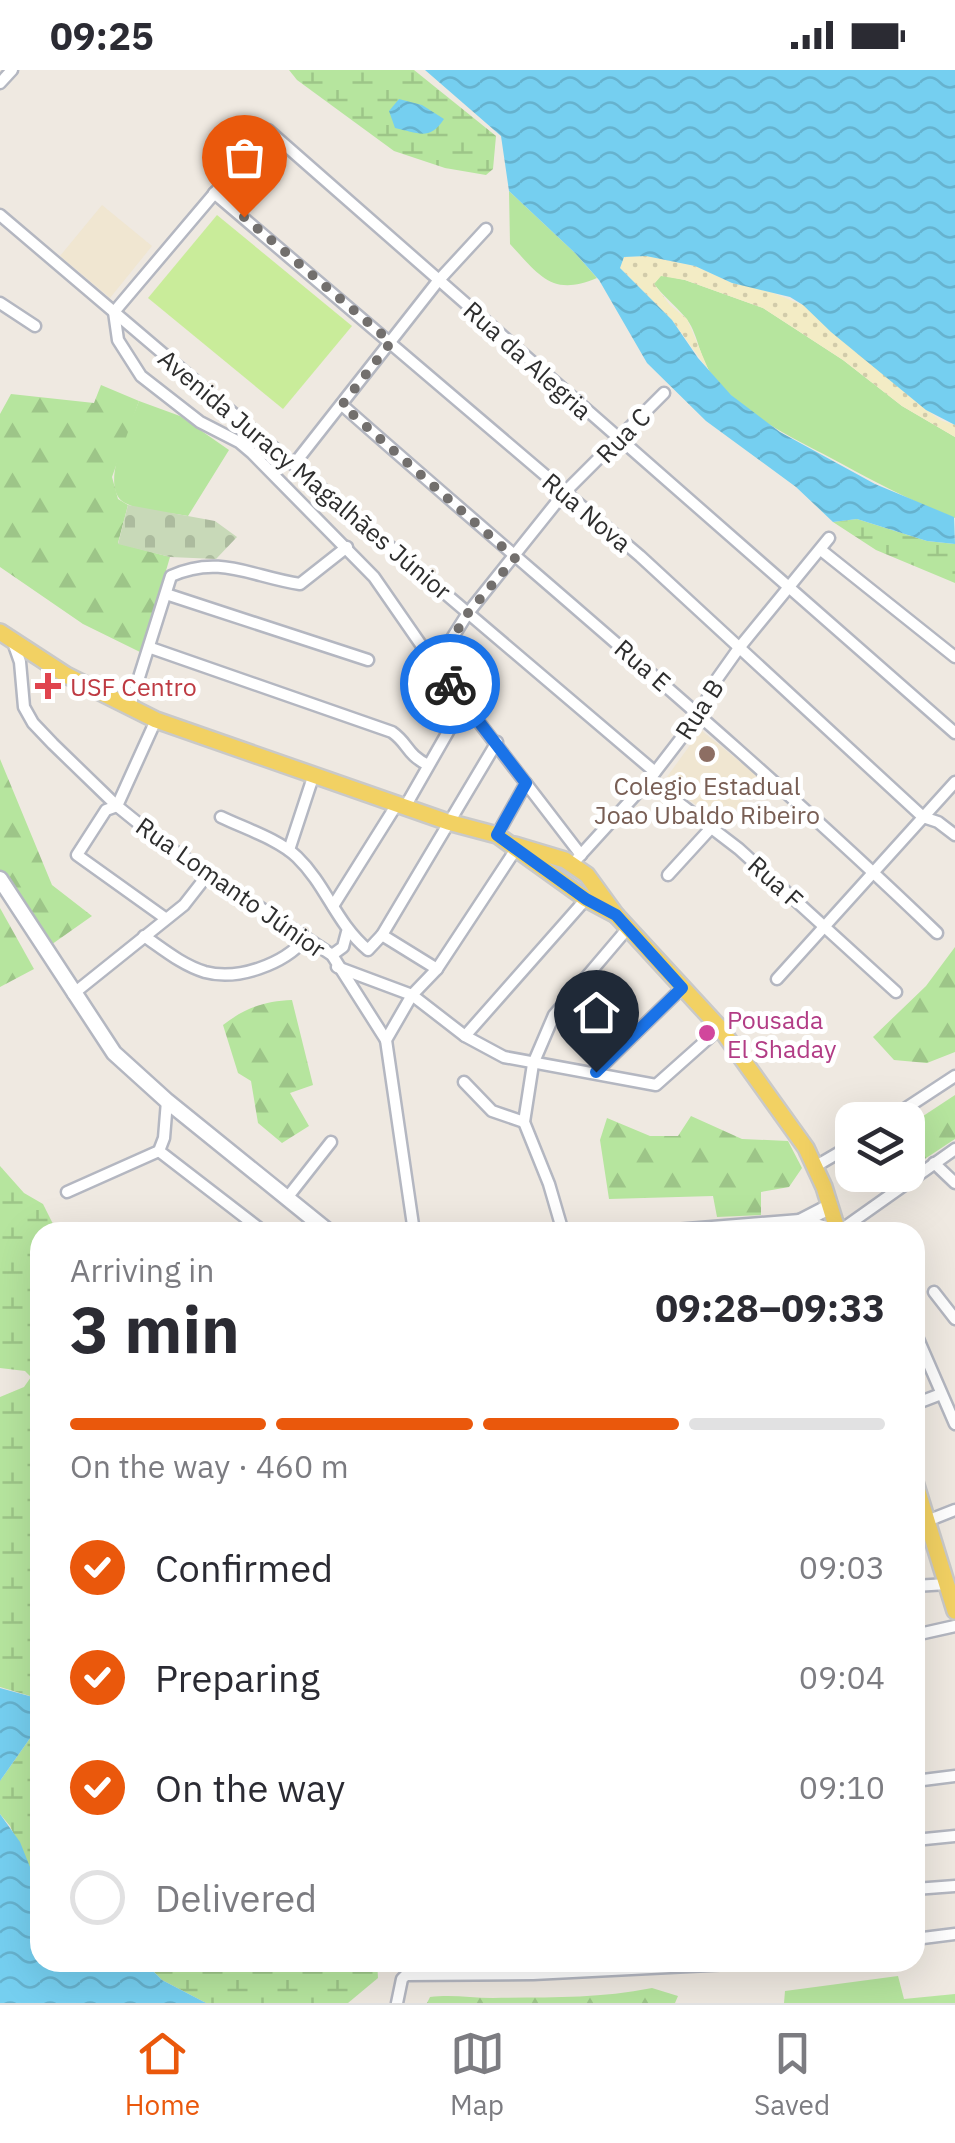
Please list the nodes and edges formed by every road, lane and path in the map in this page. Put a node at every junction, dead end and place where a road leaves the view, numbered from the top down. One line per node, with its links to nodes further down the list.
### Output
1 (12, 70): 2 (street)
2 (0, 84)
3 (214, 192): 6 (street, Rua da Alegria); 8 (street); 10 (street, Rua Nova)
4 (0, 215): 8 (street, Avenida Juracy Magalhães Júnior)
5 (486, 229): 6 (street)
6 (438, 281): 10 (street); 13 (street, Rua da Alegria)
7 (0, 303): 9 (street)
8 (114, 312): 14 (street, Avenida Juracy Magalhães Júnior); 17 (street)
9 (35, 326)
10 (391, 342): 12 (street); 15 (street, Rua Nova)
11 (664, 393): 13 (street, Rua C)
12 (342, 405): 14 (street); 19 (street, Rua E)
13 (619, 441): 15 (street, Rua C); 20 (street, Rua da Alegria)
14 (295, 463): 22 (street, Avenida Juracy Magalhães Júnior)
15 (564, 494): 19 (street, Rua C); 25 (street, Rua Nova)
16 (829, 538): 18 (street, Rua B)
17 (347, 547): 21 (street); 28 (street)
18 (821, 550): 20 (street, Rua B); 26 (street)
19 (515, 558): 22 (street, Rua C); 31 (street, Rua E)
20 (789, 589): 25 (street, Rua B); 33 (street, Rua da Alegria)
21 (166, 594): 24 (street); 27 (street)
22 (468, 613): 28 (street, Rua C); 37 (street, Avenida Juracy Magalhães Júnior)
23 (6, 637): 30 (main road); 40 (street, Rua Lomanto Júnior)
24 (151, 648): 30 (street); 35 (street)
25 (738, 648): 31 (street, Rua B); 43 (street, Rua Nova)
26 (955, 658)
27 (368, 660)
28 (436, 665): 29 (street)
29 (465, 702): 34 (street); 35 (street)
30 (130, 706): 32 (main road)
31 (699, 715): 37 (street, Rua B); 52 (street, Rua E)
32 (156, 720): 36 (main road); 40 (street)
33 (955, 733)
34 (497, 742): 39 (street); 44 (street)
35 (428, 765): 41 (street)
36 (314, 774): 41 (main road); 49 (street)
37 (652, 776): 45 (street, Rua F); 50 (street, Rua B)
38 (955, 782): 43 (street)
39 (526, 783): 46 (street); 50 (street)
40 (118, 806): 51 (street, Rua Lomanto Júnior); 58 (street)
41 (401, 806): 44 (main road); 56 (street)
42 (222, 816): 49 (street)
43 (923, 816): 47 (street, Rua Nova); 52 (street)
44 (448, 822): 46 (main road); 63 (street)
45 (712, 828): 53 (street); 59 (street, Rua F)
46 (497, 835): 48 (main road)
47 (955, 835)
48 (515, 847): 50 (main road); 55 (main road); 67 (street)
49 (289, 850): 56 (street)
50 (577, 859): 57 (main road)
51 (209, 872): 58 (street); 65 (street, Rua Lomanto Júnior)
52 (874, 872): 59 (street); 62 (street, Rua E)
53 (668, 875)
54 (0, 879): 71 (street)
55 (586, 899): 57 (main road); 74 (street)
56 (333, 906): 61 (street)
57 (616, 915): 60 (main road)
58 (165, 918): 64 (street)
59 (824, 924): 68 (street); 70 (street, Rua F)
60 (628, 928): 69 (main road); 76 (street)
61 (347, 932): 63 (street); 66 (street)
62 (937, 933)
63 (382, 935): 67 (street)
64 (144, 936): 65 (street); 71 (street)
65 (305, 939): 66 (street, Rua Lomanto Júnior)
66 (335, 961): 72 (street); 75 (street, Rua Lomanto Júnior)
67 (436, 969): 72 (street)
68 (777, 979)
69 (682, 988): 73 (main road); 77 (street)
70 (896, 992)
71 (73, 994): 80 (street)
72 (412, 995): 74 (street); 75 (street)
73 (720, 1028): 77 (street); 88 (main road)
74 (464, 1036): 76 (street)
75 (386, 1040): 95 (street)
76 (533, 1064): 77 (street); 82 (street)
77 (596, 1072)
78 (955, 1076): 81 (street)
79 (464, 1082): 82 (street)
80 (167, 1101): 85 (street); 91 (street)
81 (915, 1102)
82 (524, 1122): 96 (street)
83 (331, 1142): 91 (street)
84 (955, 1148): 87 (street)
85 (159, 1151): 90 (street); 93 (street)
86 (835, 1155): 88 (street)
87 (934, 1163): 89 (street); 99 (street)
88 (816, 1166): 92 (main road)
89 (955, 1183)
90 (67, 1192)
91 (288, 1198): 94 (street)
92 (830, 1207): 97 (street); 98 (main road)
93 (251, 1222)
94 (317, 1222)
95 (413, 1222)
96 (561, 1222)
97 (800, 1222)
98 (835, 1222)
99 (852, 1222)
100 (934, 1292): 101 (street)
101 (955, 1319)
102 (925, 1356): 103 (street)
103 (941, 1394): 104 (street); 105 (street)
104 (925, 1400)
105 (955, 1424)
106 (955, 1510): 108 (street)
107 (925, 1514): 108 (main road)
108 (927, 1521): 109 (main road)
109 (947, 1584): 110 (street); 111 (main road)
110 (925, 1585)
111 (955, 1611)
112 (955, 1626): 113 (street)
113 (925, 1632)
114 (955, 1776): 115 (street)
115 (925, 1780)
116 (955, 1836): 117 (street)
117 (925, 1839)
118 (955, 1886): 119 (street)
119 (925, 1888)
120 (955, 1934): 121 (street)
121 (925, 1938)
122 (460, 1972): 123 (street)
123 (397, 2003)

